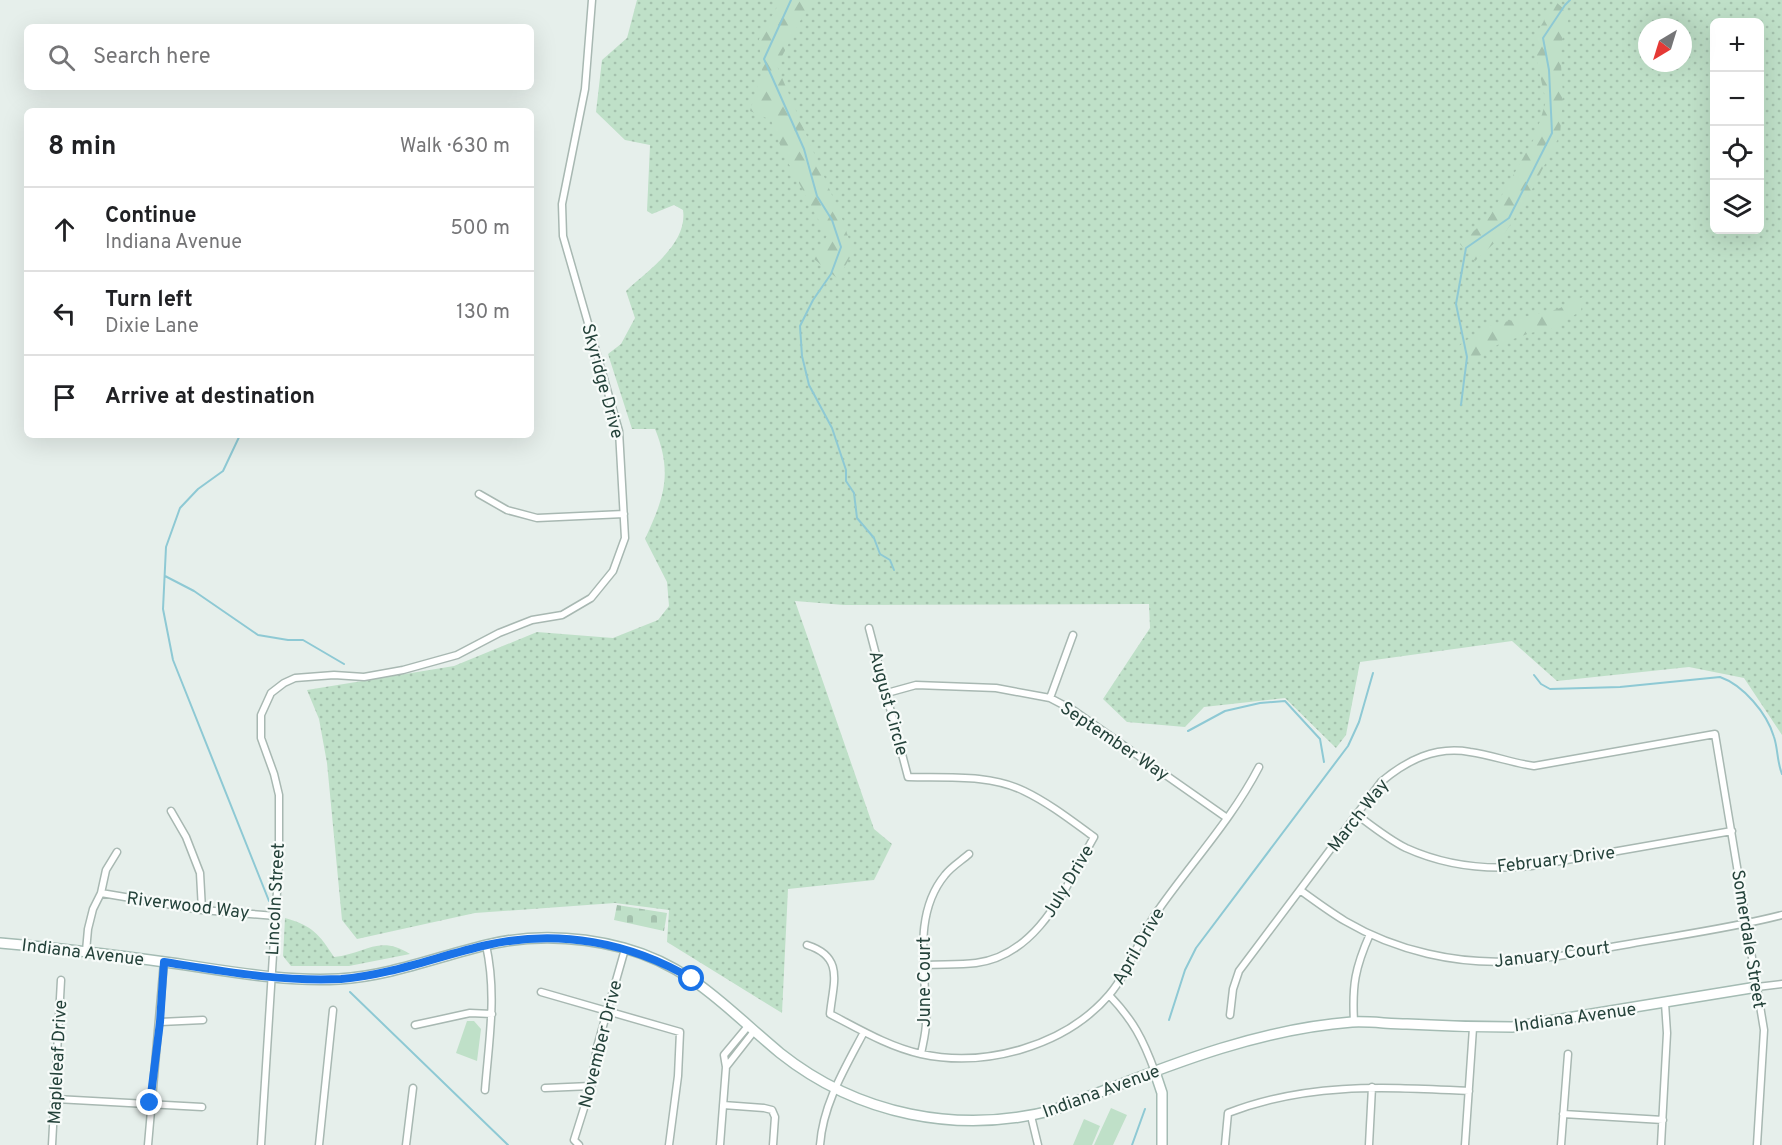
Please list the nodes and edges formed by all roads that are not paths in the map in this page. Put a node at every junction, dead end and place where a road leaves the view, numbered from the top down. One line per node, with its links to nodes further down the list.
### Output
1 (592, 0): 3 (street, Skyridge Drive)
2 (479, 494): 3 (street)
3 (624, 514): 6 (street, Skyridge Drive)
4 (869, 628): 7 (street, August Circle)
5 (1073, 635): 8 (street)
6 (272, 693): 22 (street, Lincoln Street)
7 (886, 693): 8 (street, September Way); 11 (street, August Circle)
8 (1050, 698): 14 (street, September Way)
9 (1715, 734): 13 (street, March Way); 15 (street, Somerdale Street)
10 (1259, 767): 14 (street, April Drive)
11 (908, 777): 31 (street, July Drive)
12 (171, 811): 20 (street)
13 (1356, 814): 15 (street, February Drive); 18 (street, March Way)
14 (1227, 818): 37 (street, April Drive)
15 (1732, 831): 23 (street, Somerdale Street)
16 (117, 852): 19 (street)
17 (969, 854): 31 (street, June Court)
18 (1300, 890): 24 (street, January Court); 42 (street, March Way)
19 (101, 893): 20 (street, Riverwood Way); 29 (street)
20 (202, 910): 22 (street, Riverwood Way)
21 (1782, 915): 23 (street, January Court)
22 (276, 916): 32 (street, Lincoln Street)
23 (1746, 924): 24 (street, January Court); 35 (street, Somerdale Street)
24 (1370, 934): 45 (street)
25 (0, 943): 29 (street, Indiana Avenue)
26 (486, 945): 28 (street, Indiana Avenue); 32 (street, Indiana Avenue); 41 (street)
27 (807, 945): 49 (street, April Drive)
28 (625, 949): 40 (street, November Drive); 47 (street, Indiana Avenue)
29 (86, 951): 30 (street, Indiana Avenue)
30 (164, 962): 32 (street, Indiana Avenue); 44 (street)
31 (925, 965): 52 (street, June Court)
32 (270, 977): 73 (street, Lincoln Street)
33 (62, 980): 63 (street, Mapleleaf Drive)
34 (1782, 984): 35 (street, Indiana Avenue)
35 (1757, 987): 38 (street, Indiana Avenue); 87 (street, Somerdale Street)
36 (541, 992): 40 (street)
37 (1109, 995): 52 (street, April Drive); 55 (street)
38 (1665, 1003): 48 (street, Indiana Avenue); 69 (street)
39 (333, 1010): 74 (street)
40 (606, 1011): 56 (street, November Drive); 76 (street)
41 (492, 1014): 46 (street); 61 (street)
42 (1230, 1016)
43 (203, 1020): 44 (street)
44 (160, 1022): 64 (street)
45 (1354, 1022): 48 (street, Indiana Avenue); 55 (street, Indiana Avenue)
46 (415, 1025)
47 (752, 1028): 50 (street); 51 (street); 60 (street, Indiana Avenue)
48 (1473, 1028): 62 (street)
49 (864, 1032): 52 (street, April Drive); 60 (street)
50 (732, 1046): 51 (street); 54 (street)
51 (738, 1052): 54 (street)
52 (921, 1054)
53 (1568, 1054): 67 (street)
54 (726, 1066): 65 (street)
55 (1155, 1072): 68 (street, Indiana Avenue); 81 (street)
56 (591, 1086): 59 (street); 70 (street, November Drive)
57 (1372, 1087): 62 (street); 82 (street); 83 (street)
58 (414, 1088): 75 (street)
59 (545, 1088)
60 (835, 1088): 68 (street, Indiana Avenue); 79 (street)
61 (485, 1090)
62 (1468, 1091): 84 (street)
63 (56, 1099): 64 (street); 71 (street, Mapleleaf Drive)
64 (150, 1103): 66 (street); 72 (street)
65 (723, 1105): 77 (street); 78 (street)
66 (202, 1107)
67 (1563, 1114): 69 (street); 85 (street)
68 (1031, 1116): 80 (street)
69 (1663, 1120): 86 (street)
70 (577, 1142)
71 (52, 1145)
72 (148, 1145)
73 (261, 1145)
74 (319, 1145)
75 (406, 1145)
76 (669, 1145)
77 (720, 1145)
78 (773, 1145)
79 (820, 1145)
80 (1038, 1145)
81 (1162, 1145)
82 (1225, 1145)
83 (1369, 1145)
84 (1465, 1145)
85 (1561, 1145)
86 (1661, 1145)
87 (1756, 1145)

